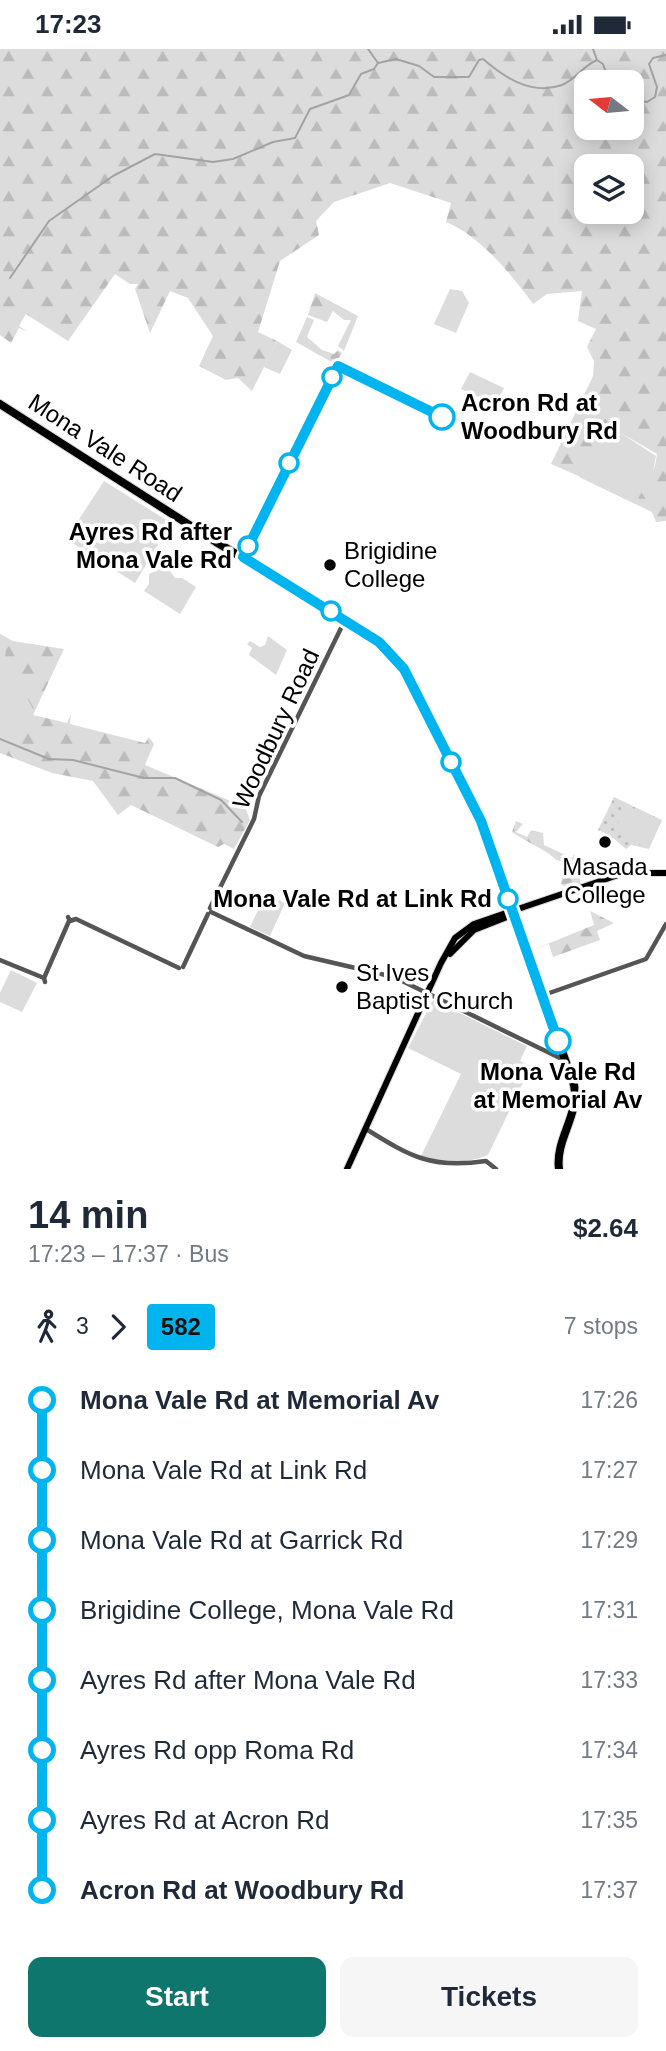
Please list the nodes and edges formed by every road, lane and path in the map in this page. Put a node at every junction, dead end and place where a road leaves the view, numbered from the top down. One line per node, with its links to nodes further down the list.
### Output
1 (0, 406): 2 (highway, Mona Vale Road)
2 (344, 622): 4 (street, Woodbury Road); 5 (highway, Mona Vale Road)
3 (666, 874): 5 (main road)
4 (210, 912): 7 (street, Woodbury Road); 8 (street)
5 (511, 914): 8 (main road); 9 (highway, Mona Vale Road)
6 (666, 924): 9 (street)
7 (0, 960)
8 (429, 994): 10 (street); 11 (main road)
9 (540, 997): 10 (highway, Mona Vale Road)
10 (562, 1059): 14 (highway, Mona Vale Road)
11 (367, 1132): 12 (main road); 13 (street)
12 (347, 1169)
13 (496, 1169)
14 (556, 1169)

